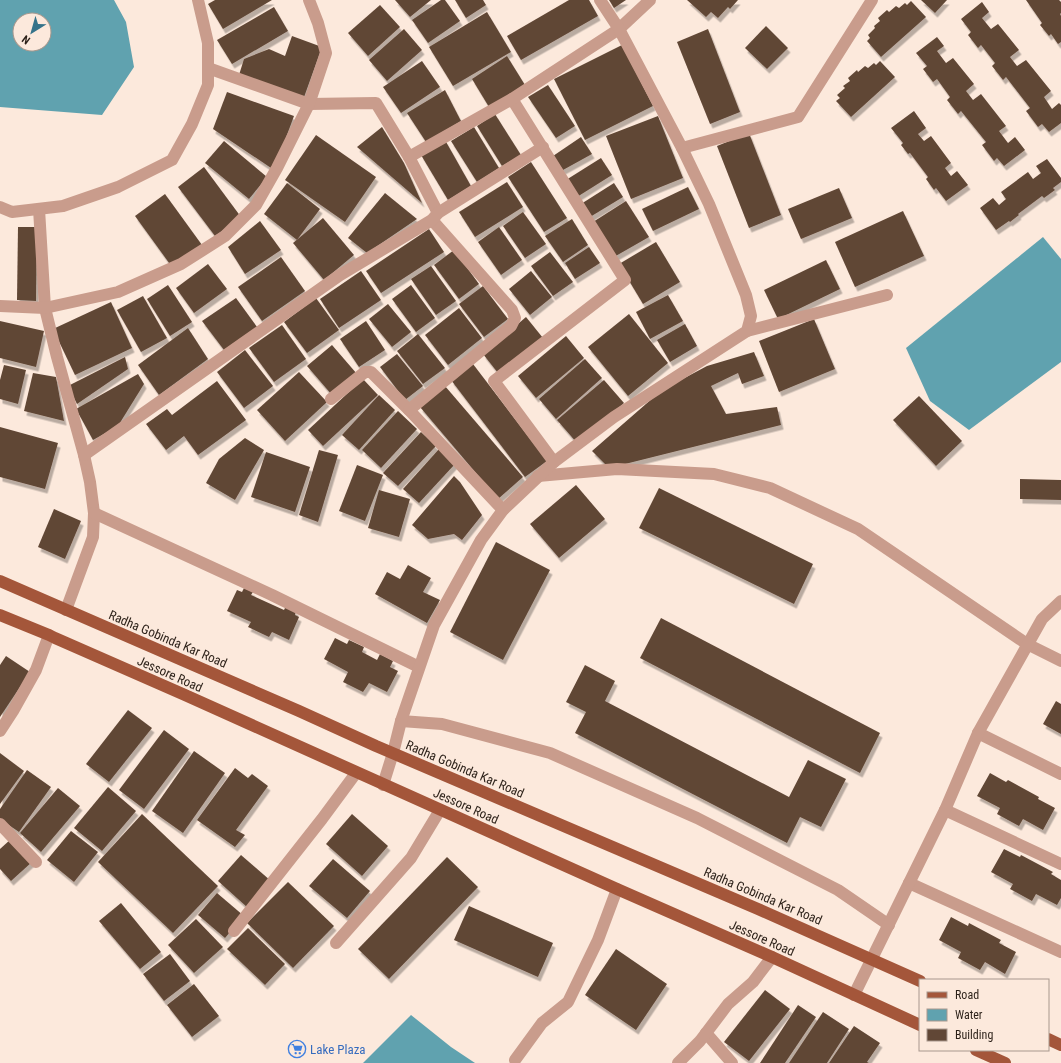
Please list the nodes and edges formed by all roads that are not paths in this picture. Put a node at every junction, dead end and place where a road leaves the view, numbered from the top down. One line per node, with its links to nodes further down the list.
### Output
1 (198, 0): 7 (street)
2 (309, 0): 9 (street)
3 (600, 0): 6 (street)
4 (650, 0): 6 (street)
5 (872, 0): 11 (street)
6 (620, 29): 8 (street); 11 (street)
7 (208, 68): 9 (street); 14 (street)
8 (512, 99): 10 (street); 12 (street)
9 (309, 104): 12 (street); 18 (street)
10 (543, 148): 15 (street); 23 (street)
11 (682, 148): 19 (street)
12 (409, 157): 15 (street)
13 (0, 208): 14 (street)
14 (39, 209): 18 (street)
15 (435, 217): 21 (street); 22 (street)
16 (887, 295): 19 (street)
17 (0, 306): 18 (street)
18 (45, 308): 22 (street)
19 (747, 331): 23 (street)
20 (331, 399): 21 (street)
21 (410, 410): 25 (street)
22 (84, 455): 26 (street)
23 (554, 462): 24 (street)
24 (538, 476): 25 (street); 32 (street)
25 (503, 510): 34 (street)
26 (94, 513): 29 (street); 34 (street)
27 (0, 580): 29 (main road, Radha Gobinda Kar Road)
28 (1061, 601): 32 (street)
29 (66, 610): 38 (main road, Radha Gobinda Kar Road)
30 (0, 615): 31 (main road, Jessore Road)
31 (49, 635): 36 (street); 39 (main road, Jessore Road)
32 (1027, 644): 33 (street); 37 (street)
33 (1061, 661)
34 (419, 667): 35 (street)
35 (401, 721): 38 (street); 49 (street)
36 (0, 731)
37 (978, 733): 40 (street); 43 (street)
38 (393, 753): 41 (street); 54 (main road, Radha Gobinda Kar Road)
39 (356, 773): 41 (main road, Jessore Road); 50 (street)
40 (1061, 774)
41 (383, 785): 42 (main road, Jessore Road)
42 (440, 810): 48 (main road, Jessore Road); 51 (street)
43 (944, 810): 46 (street); 47 (street)
44 (1, 827): 45 (street)
45 (36, 862)
46 (1061, 864)
47 (909, 883): 49 (street); 52 (street)
48 (617, 889): 53 (main road, Jessore Road); 62 (street)
49 (889, 925): 54 (street)
50 (234, 931)
51 (336, 943)
52 (1061, 952)
53 (772, 956): 56 (main road, Jessore Road); 58 (street)
54 (872, 959): 55 (main road, Radha Gobinda Kar Road); 56 (street)
55 (919, 981)
56 (854, 996): 57 (main road, Jessore Road)
57 (919, 1025)
58 (706, 1033): 63 (street); 64 (street)
59 (1049, 1040): 60 (main road)
60 (1061, 1045)
61 (978, 1051): 65 (main road)
62 (515, 1060)
63 (678, 1063)
64 (732, 1063)
65 (1006, 1063)

